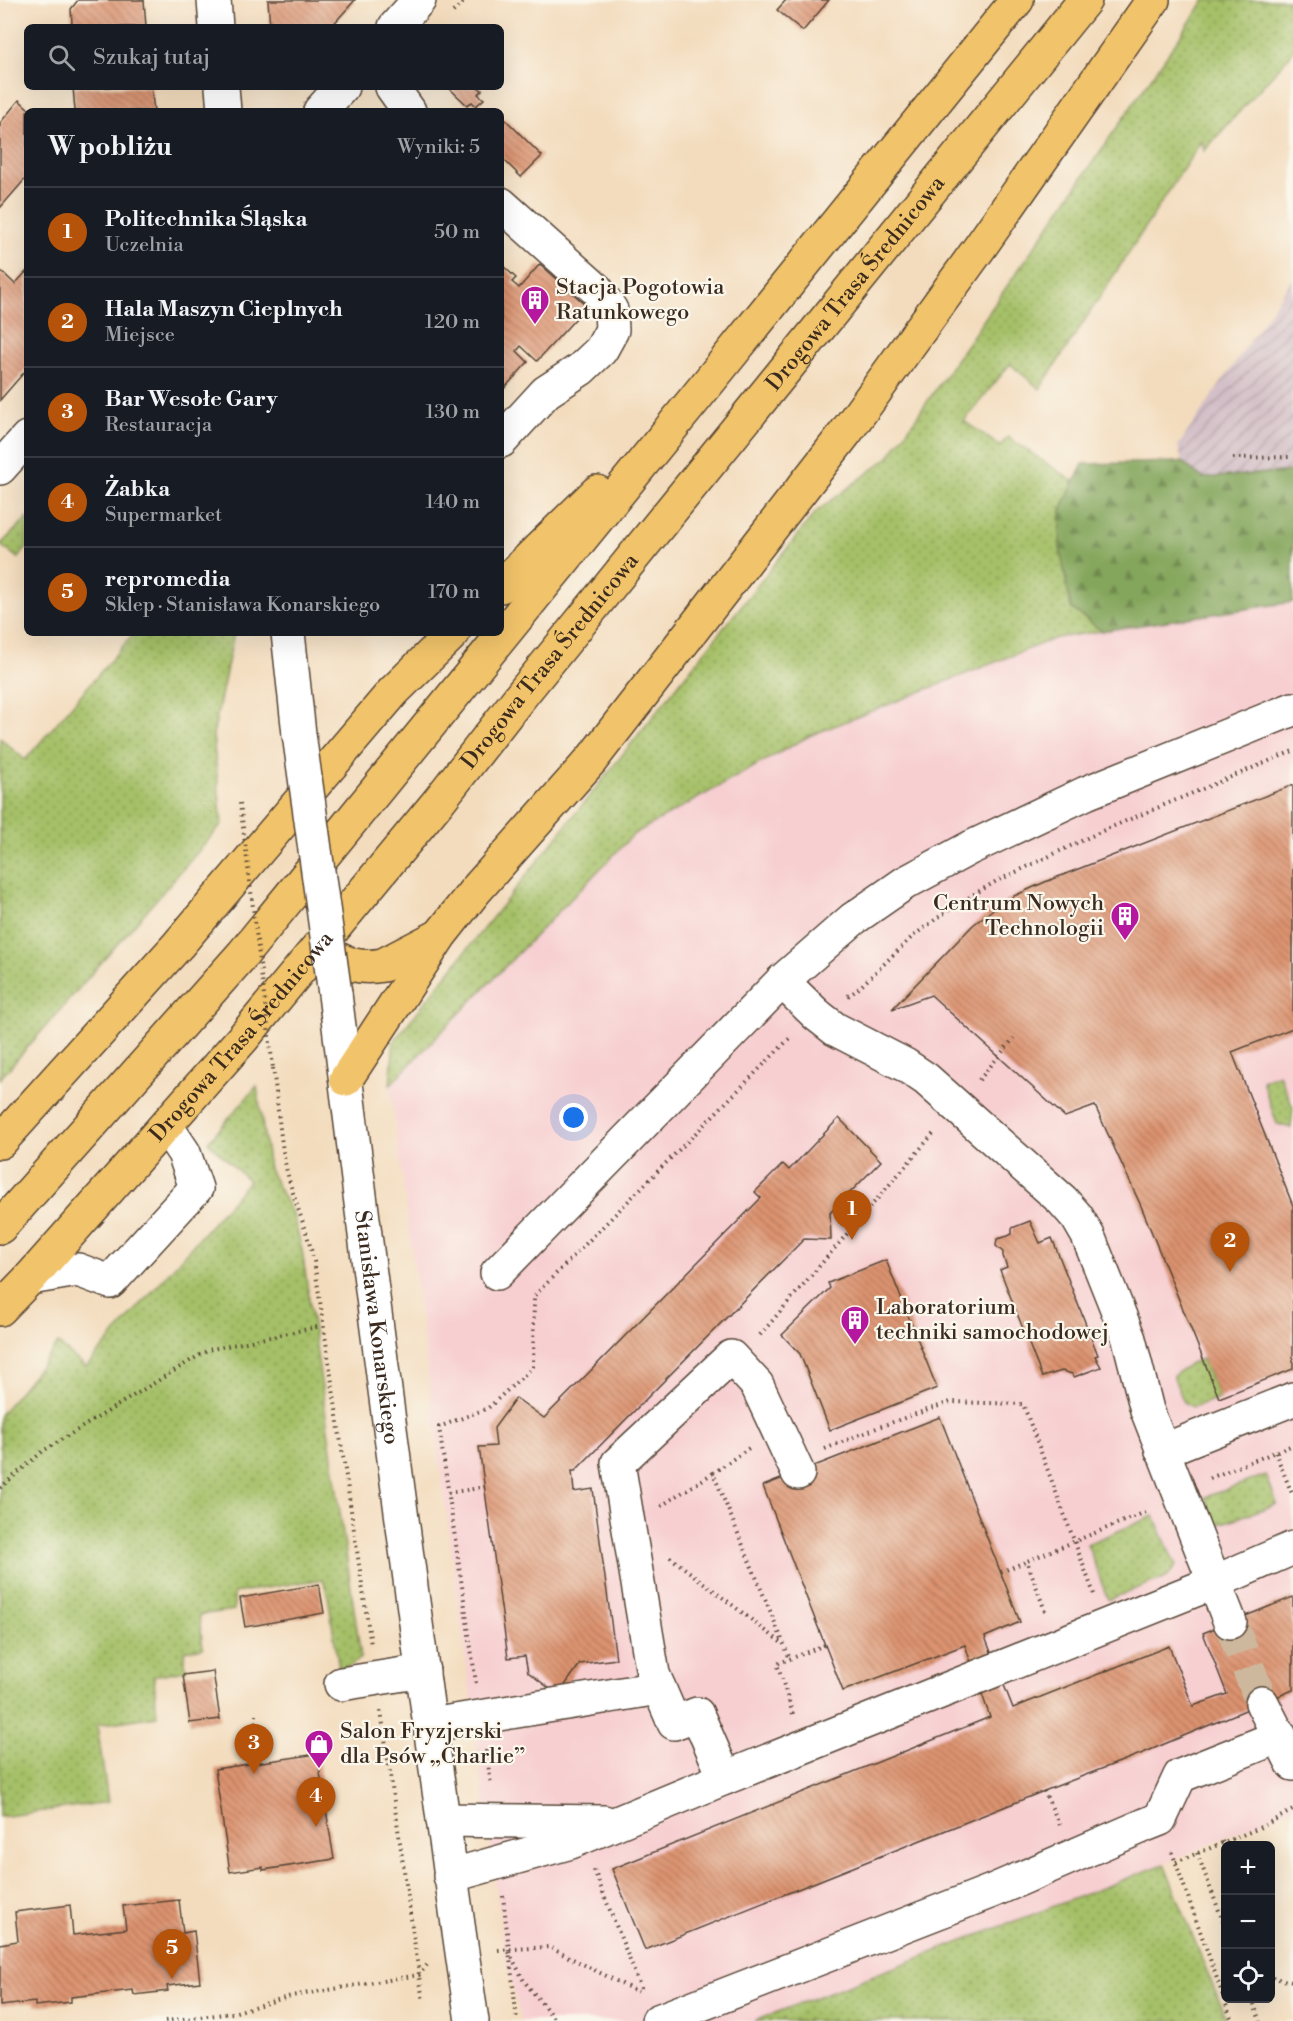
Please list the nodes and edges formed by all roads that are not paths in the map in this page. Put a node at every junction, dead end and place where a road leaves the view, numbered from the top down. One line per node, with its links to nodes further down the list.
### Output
1 (214, 0): 6 (street)
2 (419, 0): 7 (street)
3 (1017, 0): 15 (main road)
4 (1085, 0): 29 (main road, Drogowa Trasa Średnicowa)
5 (1153, 0): 25 (main road)
6 (216, 24)
7 (398, 24)
8 (222, 90): 11 (street)
9 (339, 90): 12 (street)
10 (394, 90): 13 (street)
11 (224, 108)
12 (323, 108)
13 (407, 108)
14 (504, 207): 16 (street)
15 (711, 379): 19 (main road); 20 (main road)
16 (504, 438)
17 (24, 441): 18 (street)
18 (0, 468)
19 (504, 583)
20 (504, 633)
21 (288, 636): 26 (street, Stanisława Konarskiego, bridge)
22 (450, 636): 30 (main road)
23 (502, 636): 31 (main road)
24 (1293, 709): 27 (street)
25 (441, 934): 26 (main road); 28 (main road)
26 (328, 952): 28 (street, Stanisława Konarskiego, bridge)
27 (782, 981): 32 (street); 36 (street)
28 (346, 1079): 41 (street, Stanisława Konarskiego)
29 (166, 1126): 33 (main road, Drogowa Trasa Średnicowa); 33 (street)
30 (0, 1142)
31 (0, 1227)
32 (497, 1273)
33 (30, 1278): 34 (main road, Drogowa Trasa Średnicowa)
34 (0, 1309)
35 (1293, 1399): 36 (street)
36 (1162, 1451): 39 (street)
37 (798, 1473): 43 (street)
38 (1293, 1548): 39 (street)
39 (1215, 1582): 40 (street); 47 (street)
40 (1230, 1622)
41 (423, 1671): 42 (street); 45 (street, Stanisława Konarskiego)
42 (341, 1684)
43 (659, 1688): 45 (street); 47 (street)
44 (1262, 1703): 46 (street)
45 (430, 1725): 49 (street, Stanisława Konarskiego)
46 (1286, 1750): 52 (street)
47 (725, 1778): 48 (street)
48 (627, 1818): 49 (street); 50 (street)
49 (443, 1820): 50 (street, Stanisława Konarskiego)
50 (450, 1876): 51 (street, Stanisława Konarskiego)
51 (472, 2021)
52 (658, 2021)

